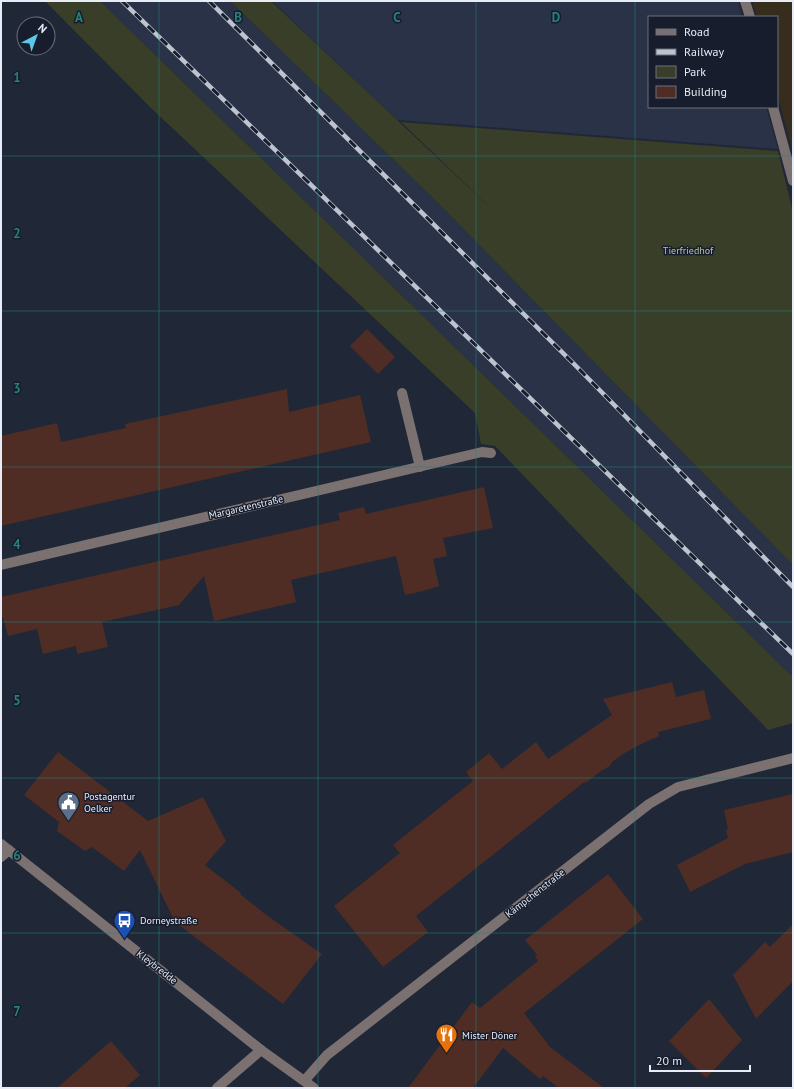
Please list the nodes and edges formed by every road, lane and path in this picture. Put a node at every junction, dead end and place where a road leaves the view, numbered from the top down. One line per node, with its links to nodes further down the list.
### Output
1 (745, 1): 2 (street)
2 (750, 16)
3 (773, 108): 4 (street)
4 (793, 181)
5 (402, 393): 7 (street)
6 (490, 453): 7 (street, Margaretenstraße)
7 (420, 467): 8 (street, Margaretenstraße)
8 (1, 565)
9 (793, 758): 12 (street, Kämpchenstraße)
10 (4, 850): 11 (street, Kleybredde)
11 (261, 1050): 12 (street, Kleybredde); 13 (street)
12 (305, 1080): 14 (street, Kleybredde)
13 (217, 1088)
14 (314, 1088)

